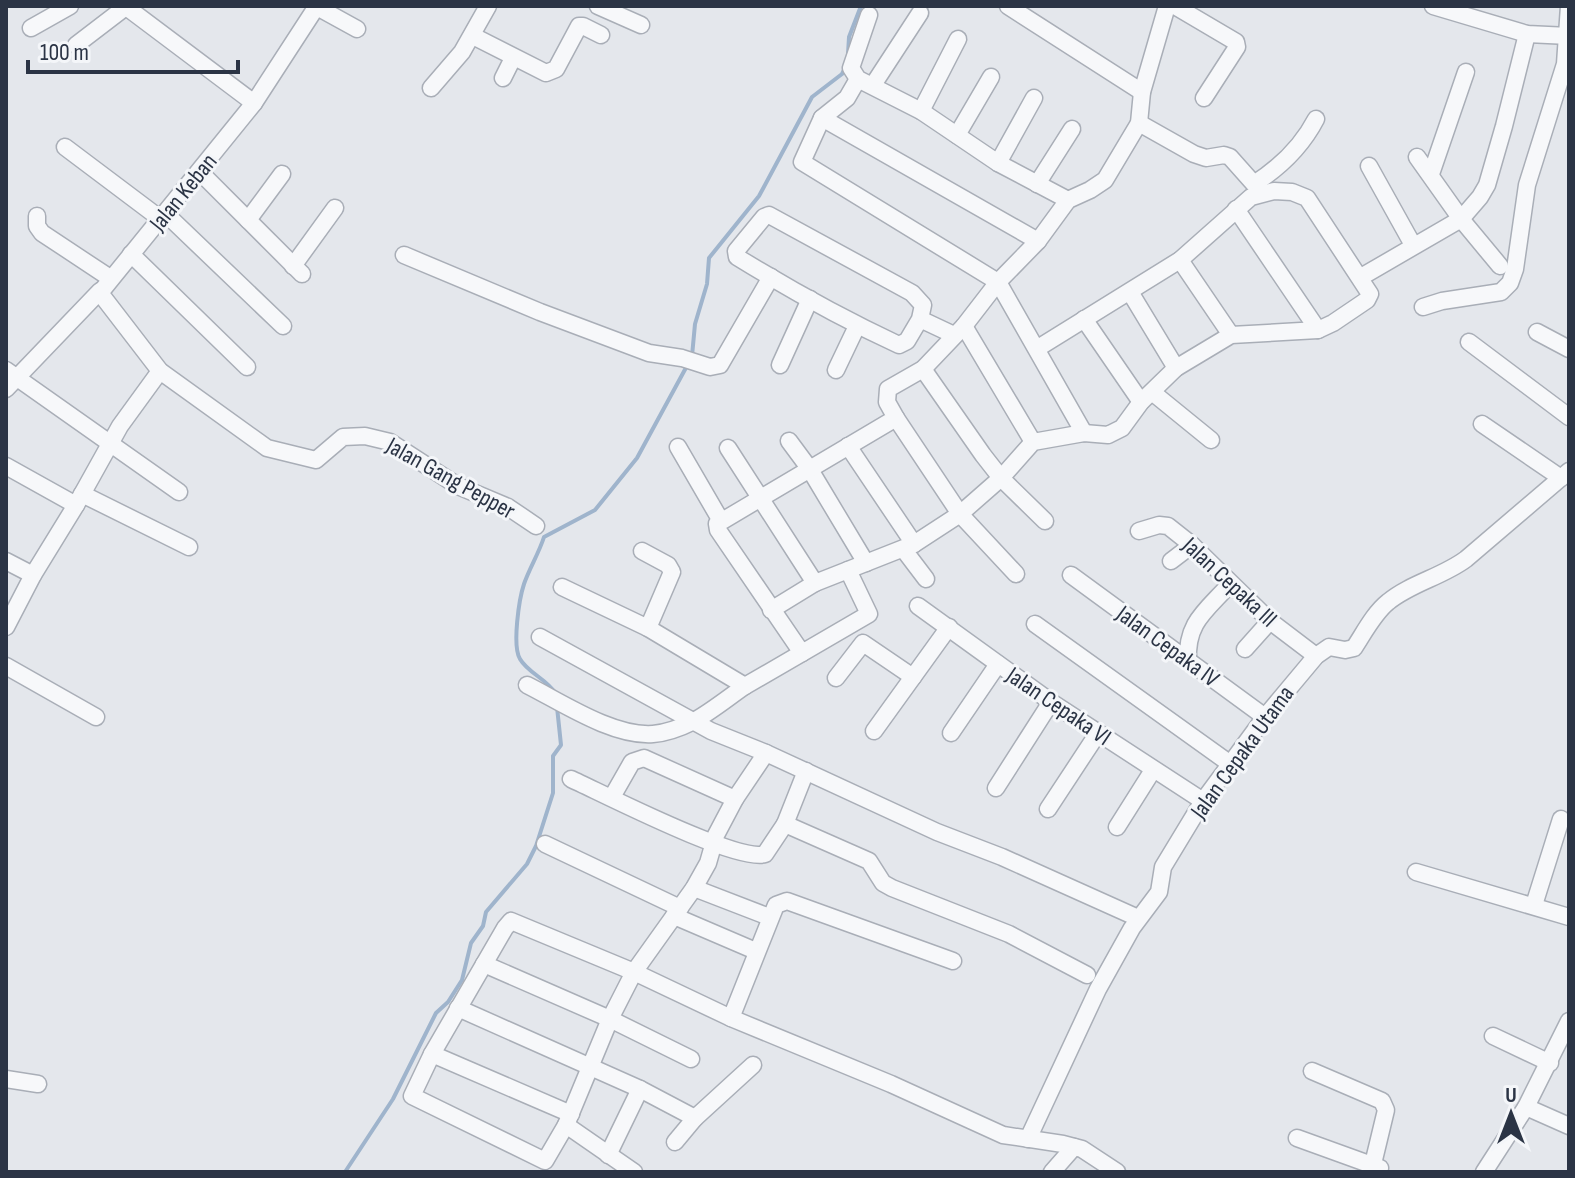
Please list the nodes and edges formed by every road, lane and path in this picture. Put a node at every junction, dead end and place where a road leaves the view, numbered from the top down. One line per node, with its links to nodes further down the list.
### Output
1 (70, 6): 14 (street)
2 (317, 6): 15 (street); 31 (street, Jalan Keban)
3 (488, 6): 18 (street)
4 (598, 6): 13 (street)
5 (1008, 6): 28 (street)
6 (1167, 6): 28 (street)
7 (1175, 6): 30 (street)
8 (1433, 6): 16 (street)
9 (1569, 6): 19 (street)
10 (129, 9): 21 (street); 31 (street)
11 (920, 13): 26 (street)
12 (869, 15): 26 (street)
13 (641, 25)
14 (31, 28)
15 (357, 29)
16 (1527, 34): 19 (street); 51 (street)
17 (601, 35): 22 (street)
18 (473, 36): 22 (street); 27 (street)
19 (1569, 36): 65 (street)
20 (958, 39): 32 (street)
21 (76, 45)
22 (513, 58): 25 (street)
23 (1466, 72): 44 (street)
24 (991, 77): 37 (street)
25 (503, 78)
26 (865, 82): 32 (street); 33 (street)
27 (431, 88)
28 (1142, 92): 35 (street)
29 (1034, 98): 40 (street)
30 (1204, 98)
31 (254, 103): 42 (street, Jalan Keban)
32 (921, 111): 37 (street)
33 (822, 118): 53 (street); 61 (street)
34 (1316, 119): 35 (street)
35 (1139, 123): 46 (street)
36 (1072, 129): 45 (street)
37 (957, 135): 40 (street)
38 (65, 147): 50 (street)
39 (1417, 157): 44 (street)
40 (998, 163): 45 (street)
41 (1369, 166): 54 (street)
42 (200, 172): 50 (street, Jalan Keban); 52 (street)
43 (282, 174): 52 (street)
44 (1431, 174): 51 (street)
45 (1037, 184): 46 (street)
46 (1068, 200): 53 (street)
47 (335, 208): 52 (street)
48 (1236, 209): 57 (street); 60 (street); 70 (street)
49 (37, 216): 62 (street)
50 (164, 217): 55 (street, Jalan Keban); 68 (street)
51 (1461, 219): 54 (street); 58 (street)
52 (248, 220)
53 (1038, 241): 61 (street)
54 (1413, 245): 60 (street)
55 (131, 254): 62 (street, Jalan Keban); 78 (street)
56 (404, 255): 59 (street)
57 (1180, 260): 63 (street); 73 (street)
58 (1500, 266)
59 (771, 277): 64 (street); 66 (street)
60 (1361, 277): 70 (street)
61 (998, 282): 71 (street); 75 (street)
62 (105, 284): 82 (street); 83 (street, Jalan Keban)
63 (1130, 292): 67 (street); 79 (street)
64 (810, 299): 69 (street); 77 (street)
65 (1423, 307)
66 (920, 319): 69 (street); 71 (street)
67 (1084, 319): 75 (street); 84 (street)
68 (283, 326)
69 (857, 326): 81 (street)
70 (1318, 330): 73 (street)
71 (959, 331): 80 (street); 91 (street)
72 (1537, 332): 76 (street)
73 (1231, 335): 79 (street)
74 (1469, 342): 85 (street)
75 (1038, 348): 88 (street)
76 (1569, 349)
77 (780, 365)
78 (247, 367)
79 (1176, 368): 84 (street)
80 (923, 369): 86 (street); 99 (street)
81 (836, 370)
82 (160, 371): 92 (street); 106 (street, Jalan Gang Pepper)
83 (10, 379): 92 (street)
84 (1147, 397): 88 (street); 89 (street)
85 (1569, 417)
86 (896, 418): 93 (street); 103 (street)
87 (1482, 424): 98 (street)
88 (1084, 433): 91 (street)
89 (1211, 440)
90 (789, 441): 97 (street)
91 (1033, 442): 99 (street)
92 (109, 445): 100 (street); 102 (street)
93 (848, 446): 97 (street); 110 (street)
94 (678, 447): 104 (street)
95 (728, 448): 101 (street)
96 (6, 466): 102 (street)
97 (809, 468): 101 (street); 114 (street)
98 (1565, 474): 133 (street)
99 (1001, 478): 103 (street); 105 (street)
100 (179, 492)
101 (760, 496): 104 (street); 120 (street)
102 (79, 500): 109 (street); 117 (street)
103 (960, 514): 110 (street); 116 (street)
104 (721, 521): 124 (street)
105 (1045, 521)
106 (536, 526)
107 (1139, 531): 108 (street, Jalan Cepaka III)
108 (1192, 545): 113 (street); 121 (street, Jalan Cepaka III)
109 (189, 547)
110 (909, 547): 114 (street); 119 (street)
111 (642, 551): 129 (street)
112 (6, 561): 117 (street)
113 (1171, 561)
114 (866, 563): 115 (street)
115 (848, 570): 120 (street); 132 (street)
116 (1016, 574)
117 (33, 575): 127 (street)
118 (1071, 575): 134 (street, Jalan Cepaka IV)
119 (926, 579)
120 (815, 583): 124 (street)
121 (1230, 584): 125 (street, Jalan Cepaka III); 134 (street)
122 (562, 587): 129 (street)
123 (918, 606): 128 (street, Jalan Cepaka VI)
124 (771, 610): 132 (street)
125 (1270, 621): 131 (street); 133 (street, Jalan Cepaka III)
126 (1035, 624): 149 (street)
127 (6, 627)
128 (949, 627): 135 (street, Jalan Cepaka VI); 137 (street)
129 (648, 628): 140 (street)
130 (540, 637): 144 (street)
131 (1245, 649)
132 (802, 653): 140 (street)
133 (1316, 656): 143 (street, Jalan Cepaka Utama)
134 (1188, 661): 143 (street, Jalan Cepaka IV)
135 (998, 664): 141 (street, Jalan Cepaka VI); 146 (street)
136 (6, 666): 142 (street)
137 (913, 677): 138 (street); 145 (street)
138 (836, 678)
139 (527, 685): 144 (street)
140 (745, 686): 144 (street)
141 (1051, 702): 147 (street, Jalan Cepaka VI); 153 (street)
142 (96, 717)
143 (1265, 717): 149 (street, Jalan Cepaka Utama)
144 (701, 725): 148 (street)
145 (874, 731)
146 (951, 733)
147 (1098, 733): 150 (street, Jalan Cepaka VI); 157 (street)
148 (766, 753): 151 (street); 155 (street)
149 (1229, 763): 156 (street, Jalan Cepaka Utama)
150 (1153, 770): 156 (street, Jalan Cepaka VI); 160 (street)
151 (806, 771): 159 (street); 169 (street)
152 (571, 779): 154 (street)
153 (996, 788)
154 (612, 797): 155 (street); 161 (street)
155 (735, 799): 161 (street)
156 (1203, 801): 169 (street, Jalan Cepaka Utama)
157 (1048, 809)
158 (1561, 819): 165 (street)
159 (785, 824): 161 (street); 174 (street)
160 (1117, 827)
161 (713, 843): 164 (street)
162 (545, 844): 166 (street)
163 (1416, 872): 165 (street)
164 (694, 888): 166 (street); 167 (street)
165 (1534, 905): 168 (street)
166 (677, 912): 170 (street); 173 (street)
167 (764, 915)
168 (1569, 917)
169 (1138, 918): 194 (street, Jalan Cepaka Utama)
170 (751, 949)
171 (953, 961): 176 (street)
172 (484, 964): 173 (street); 175 (street); 177 (street)
173 (634, 972): 176 (street); 177 (street)
174 (1087, 975)
175 (458, 1008): 180 (street); 184 (street)
176 (731, 1018): 194 (street)
177 (610, 1019): 181 (street); 184 (street)
178 (1569, 1021): 182 (street)
179 (1493, 1036): 182 (street)
180 (432, 1054): 191 (street); 198 (street)
181 (691, 1059)
182 (1550, 1063): 189 (street)
183 (753, 1065): 190 (street)
184 (589, 1068): 188 (street); 191 (street)
185 (1312, 1071): 199 (street)
186 (6, 1079): 187 (street)
187 (38, 1084)
188 (640, 1089): 190 (street); 197 (street)
189 (1526, 1107): 192 (street); 203 (street)
190 (695, 1118): 195 (street)
191 (568, 1120): 197 (street); 198 (street)
192 (1569, 1126)
193 (1297, 1138): 199 (street)
194 (1028, 1139): 196 (street)
195 (675, 1142)
196 (1074, 1147): 201 (street); 202 (street)
197 (608, 1155): 200 (street)
198 (542, 1167)
199 (1382, 1169)
200 (634, 1172)
201 (1052, 1172)
202 (1117, 1172)
203 (1484, 1172)

